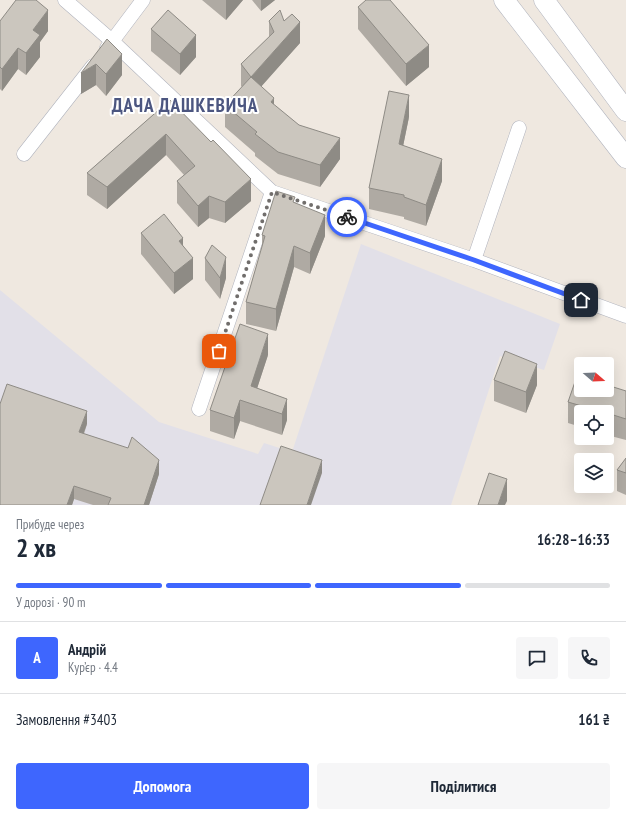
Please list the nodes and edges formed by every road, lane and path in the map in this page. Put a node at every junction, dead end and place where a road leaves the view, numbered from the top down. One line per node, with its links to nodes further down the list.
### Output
1 (65, 0): 5 (street)
2 (143, 0): 5 (street)
3 (504, 0): 9 (street)
4 (544, 0): 6 (street)
5 (112, 41): 8 (street); 10 (street)
6 (626, 111)
7 (519, 128): 11 (street)
8 (24, 154)
9 (626, 158)
10 (272, 192): 11 (street); 13 (street)
11 (474, 260): 12 (street)
12 (626, 316)
13 (199, 409)

